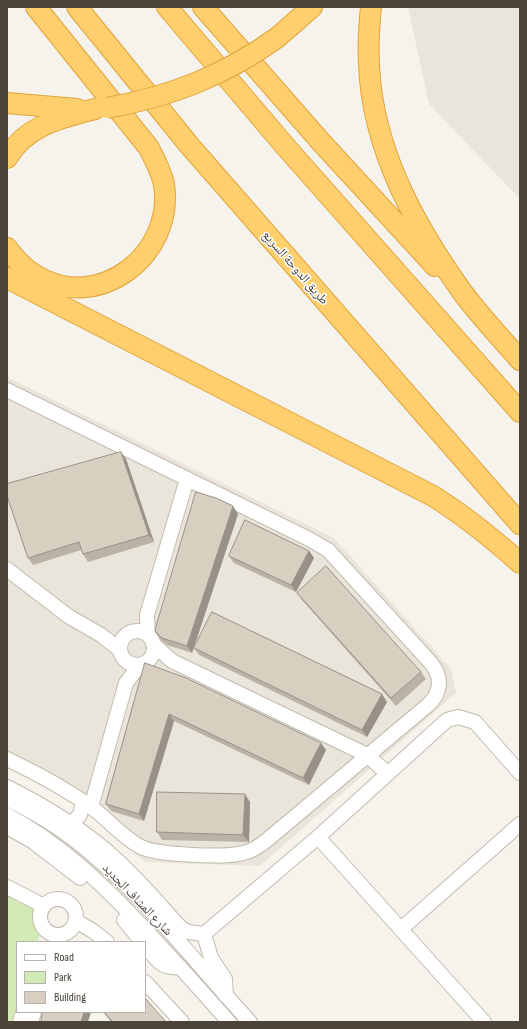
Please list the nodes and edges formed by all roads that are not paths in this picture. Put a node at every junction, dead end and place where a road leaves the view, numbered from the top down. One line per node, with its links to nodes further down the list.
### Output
1 (36, 7): 10 (highway)
2 (77, 7): 19 (highway, طريق الدوحة السريع)
3 (166, 7): 17 (highway)
4 (203, 7): 14 (highway)
5 (371, 7): 14 (highway)
6 (307, 10): 8 (highway, bridge)
7 (7, 103): 8 (highway)
8 (101, 109): 9 (highway)
9 (7, 158)
10 (7, 248)
11 (7, 278): 13 (highway)
12 (7, 282): 13 (highway)
13 (34, 292): 20 (highway)
14 (464, 294): 15 (highway)
15 (520, 360)
16 (7, 390): 18 (street)
17 (520, 412)
18 (187, 479): 22 (street); 30 (street)
19 (520, 524)
20 (520, 563)
21 (7, 569): 24 (street)
22 (147, 615): 23 (street); 25 (street)
23 (130, 633): 24 (street); 25 (street); 26 (street)
24 (101, 634): 26 (street)
25 (150, 640): 27 (street); 28 (street)
26 (122, 655): 28 (street); 29 (street)
27 (172, 661): 28 (street); 30 (street)
28 (143, 663): 29 (street)
29 (126, 683): 36 (street)
30 (367, 755): 32 (street); 38 (street)
31 (7, 759): 36 (street)
32 (387, 773): 33 (street); 43 (street)
33 (520, 773)
34 (7, 788): 39 (street)
35 (7, 798): 46 (street, شارع المشاف الجديد)
36 (87, 804): 38 (street); 39 (street)
37 (7, 815): 56 (street, شارع المشاف الجديد)
38 (105, 818): 42 (street)
39 (71, 824): 42 (street)
40 (520, 824): 49 (street)
41 (7, 827): 54 (street)
42 (89, 836): 47 (street)
43 (318, 837): 49 (street); 50 (street)
44 (7, 887): 45 (street)
45 (44, 906): 48 (street); 51 (street)
46 (148, 909): 47 (street); 58 (street, شارع المشاف الجديد)
47 (164, 909): 50 (street)
48 (76, 921): 52 (street); 53 (street)
49 (401, 929): 62 (street)
50 (204, 934): 58 (street)
51 (44, 935): 52 (street)
52 (56, 938)
53 (106, 941)
54 (141, 941)
55 (146, 946): 56 (street)
56 (180, 967): 60 (street, شارع المشاف الجديد)
57 (146, 983): 59 (street)
58 (226, 996): 61 (street, شارع المشاف الجديد)
59 (182, 1022)
60 (229, 1022)
61 (250, 1022)
62 (484, 1022)

